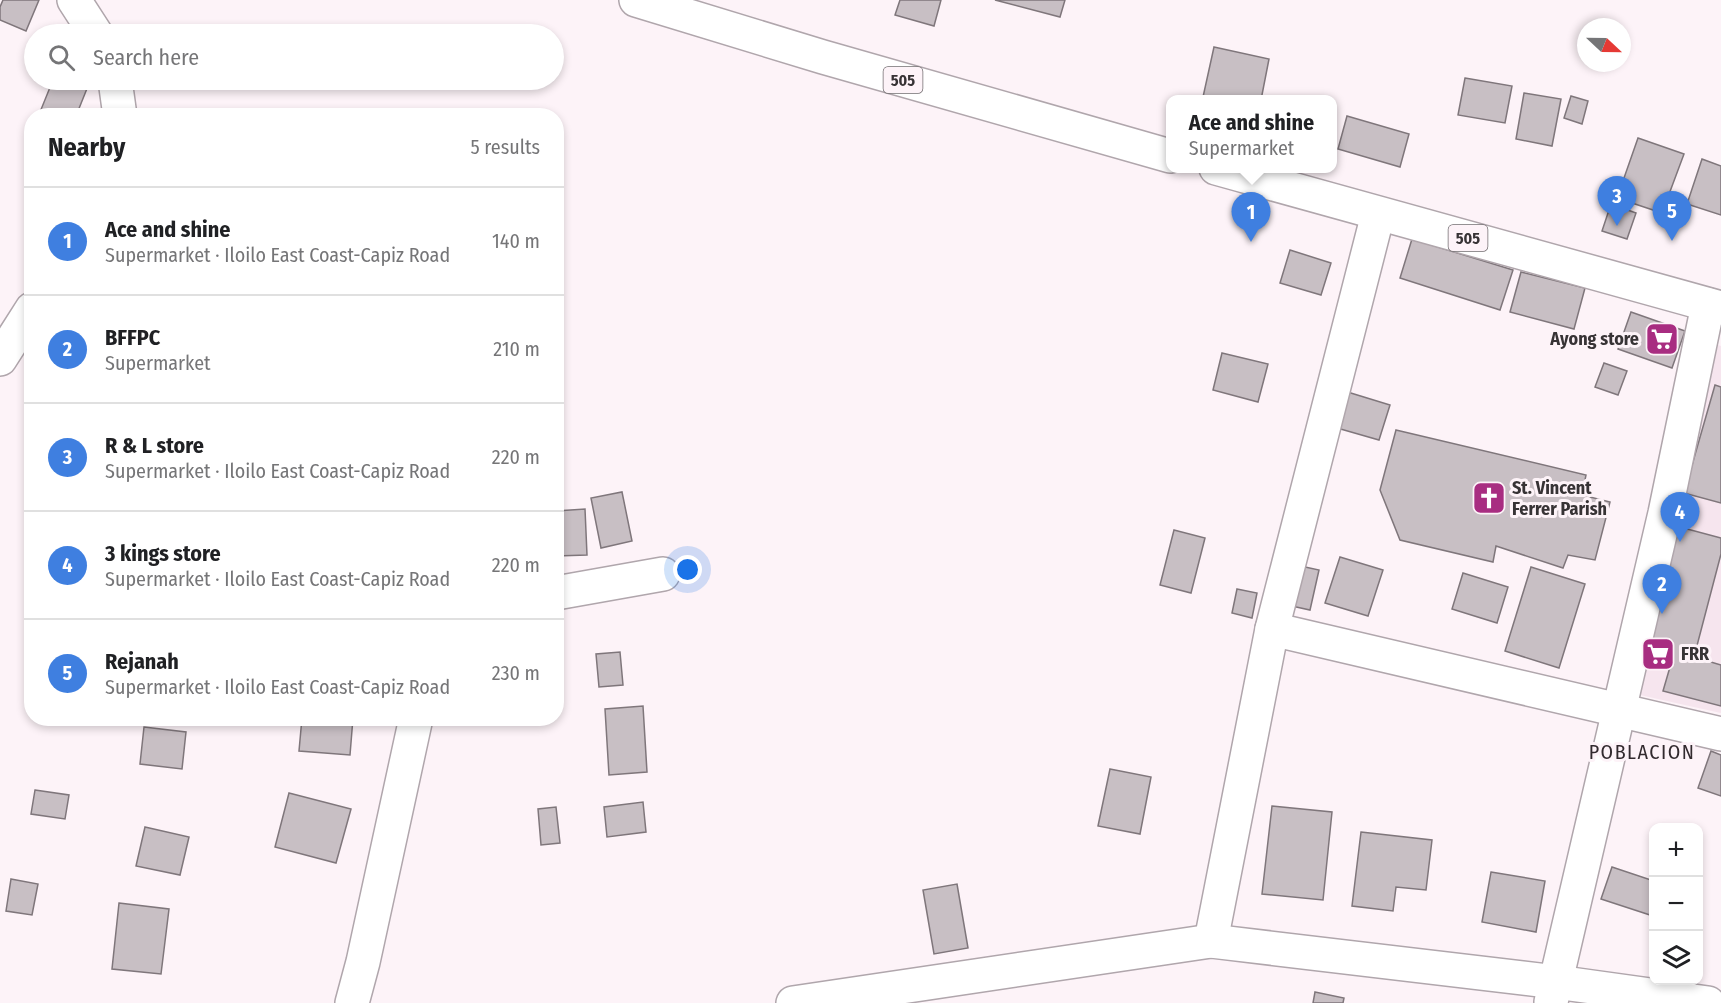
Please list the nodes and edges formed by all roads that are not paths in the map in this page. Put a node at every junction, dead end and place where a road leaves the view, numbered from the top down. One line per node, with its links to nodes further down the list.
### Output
1 (74, 0): 3 (street)
2 (636, 0): 6 (street, 505)
3 (90, 24)
4 (116, 90): 5 (street)
5 (119, 108)
6 (1166, 155)
7 (1234, 173): 8 (street, 505)
8 (1378, 214): 9 (street, 505); 14 (street)
9 (1714, 306): 15 (street)
10 (24, 322): 11 (street)
11 (0, 359)
12 (663, 574): 13 (street)
13 (564, 592)
14 (1272, 629): 15 (street); 18 (street)
15 (1620, 712): 17 (street); 19 (street)
16 (414, 726): 20 (street)
17 (1721, 734)
18 (1211, 941): 19 (street); 21 (street)
19 (1554, 993): 22 (street)
20 (352, 1003)
21 (793, 1003)
22 (1708, 1003)

